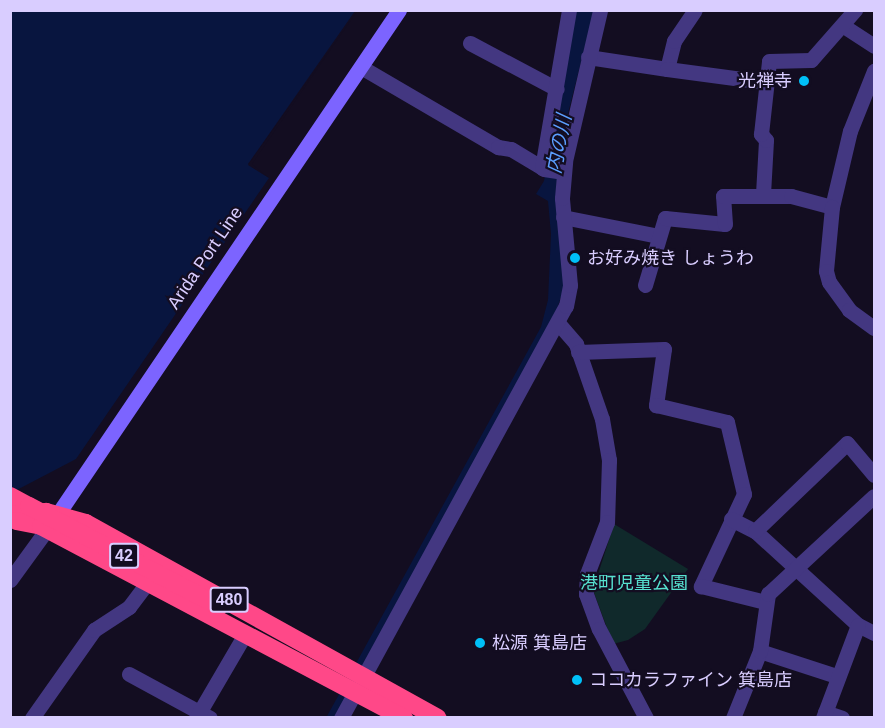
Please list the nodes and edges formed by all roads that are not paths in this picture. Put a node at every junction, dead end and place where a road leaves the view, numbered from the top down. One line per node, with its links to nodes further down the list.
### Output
1 (399, 10): 10 (main road, Arida Port Line)
2 (569, 10): 14 (street)
3 (600, 10): 9 (street)
4 (696, 10): 11 (street)
5 (855, 10): 6 (street)
6 (842, 25): 8 (street); 13 (street)
7 (470, 43): 14 (street)
8 (874, 46)
9 (588, 57): 11 (street); 16 (street)
10 (361, 67): 15 (street); 28 (main road, Arida Port Line)
11 (667, 69): 13 (street)
12 (874, 71): 18 (street)
13 (764, 82): 17 (street)
14 (556, 89): 15 (street)
15 (543, 168): 16 (street)
16 (562, 172): 19 (street)
17 (763, 194): 18 (street); 20 (street)
18 (832, 207): 23 (street)
19 (563, 217): 20 (street); 22 (street)
20 (660, 236): 21 (street)
21 (645, 285)
22 (558, 323): 24 (street); 45 (street)
23 (874, 328)
24 (578, 352): 30 (street); 53 (street)
25 (874, 475): 33 (street)
26 (10, 496): 45 (highway, 42, bridge)
27 (874, 496): 35 (street)
28 (58, 514): 29 (highway, 480); 32 (main road, Arida Port Line); 34 (highway, 480)
29 (10, 515)
30 (731, 519): 33 (street); 38 (street)
31 (10, 522): 32 (highway, 480)
32 (47, 529): 36 (street); 37 (highway, 480)
33 (755, 531): 35 (street)
34 (154, 560): 37 (street); 45 (highway, 480)
35 (796, 572): 38 (street); 39 (street)
36 (10, 580)
37 (145, 580): 41 (highway, 480); 48 (street)
38 (765, 602): 42 (street)
39 (858, 625): 40 (street); 44 (street)
40 (874, 633)
41 (245, 634): 45 (highway, 480); 47 (street)
42 (760, 651): 44 (street); 54 (street)
43 (129, 674): 47 (street)
44 (836, 676): 46 (street)
45 (360, 683): 49 (street); 50 (highway, 480); 51 (highway, 42); 52 (highway, 480)
46 (824, 715): 55 (street)
47 (202, 716)
48 (32, 717)
49 (341, 717)
50 (404, 717)
51 (423, 717)
52 (438, 717)
53 (646, 717)
54 (733, 717)
55 (842, 717)

